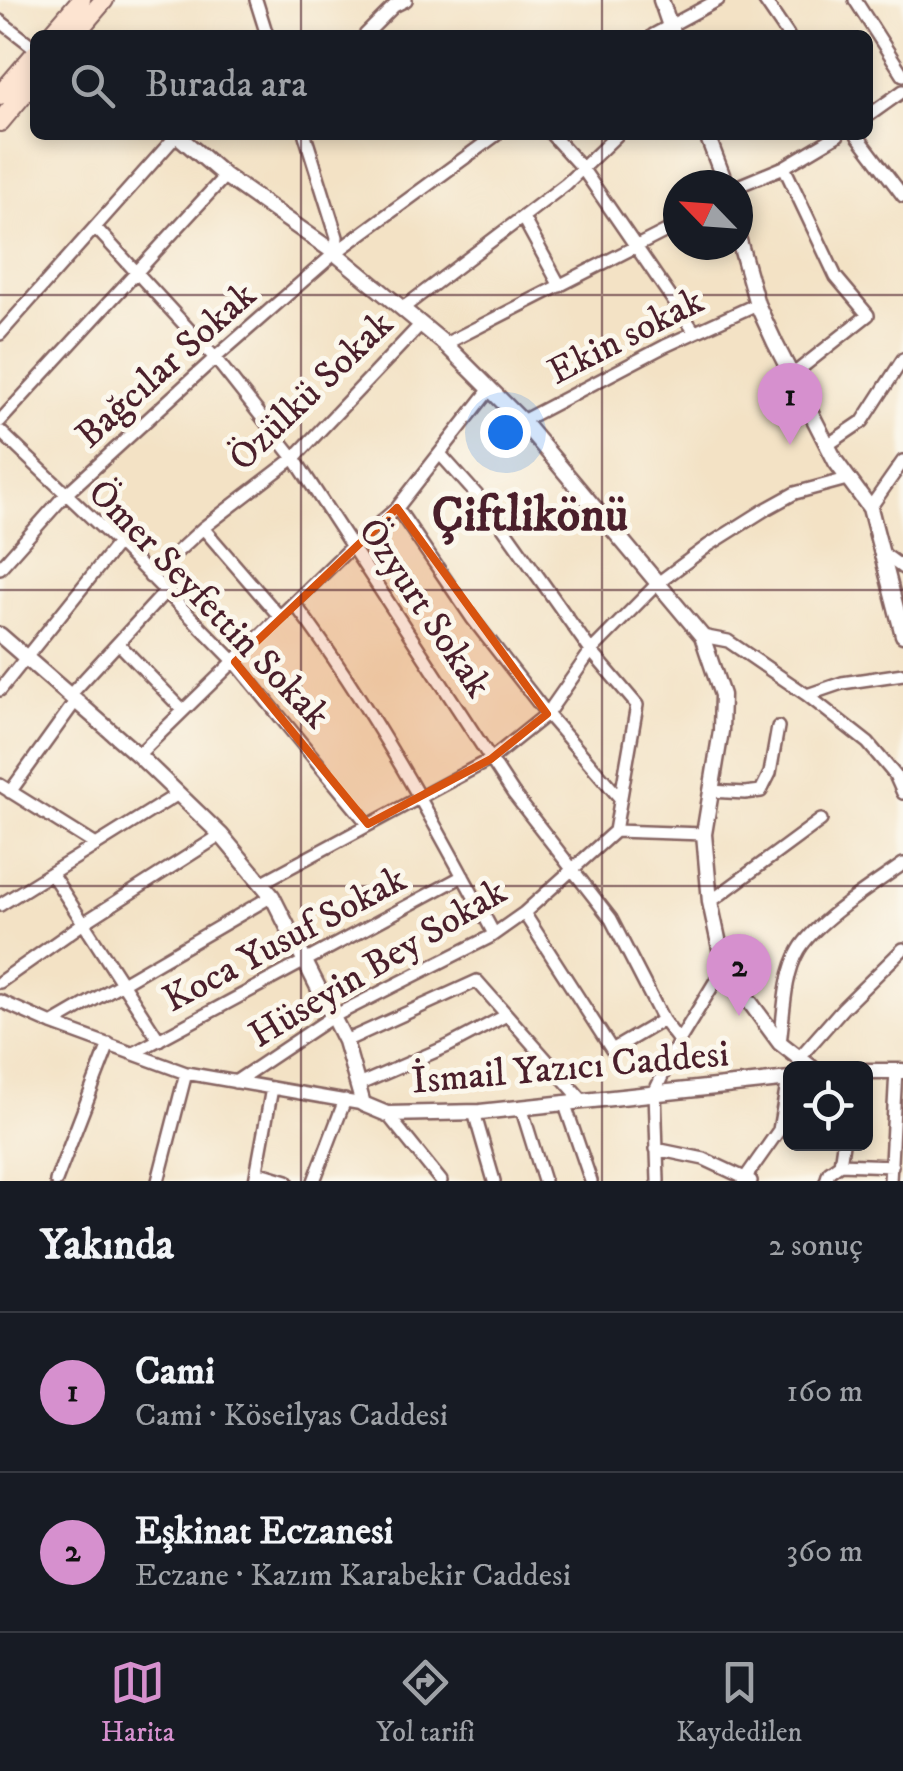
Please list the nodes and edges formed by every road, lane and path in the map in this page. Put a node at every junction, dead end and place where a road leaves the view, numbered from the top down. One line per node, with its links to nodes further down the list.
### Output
1 (81, 0): 10 (main road)
2 (104, 0): 11 (main road)
3 (256, 0): 12 (street)
4 (406, 0): 13 (street)
5 (661, 0): 14 (street)
6 (718, 0): 14 (street)
7 (764, 0): 15 (street)
8 (855, 0): 18 (street)
9 (0, 21): 16 (street)
10 (55, 30)
11 (78, 30)
12 (265, 30)
13 (370, 30)
14 (671, 30)
15 (785, 30)
16 (30, 47)
17 (30, 57): 21 (main road)
18 (903, 75)
19 (30, 86): 23 (main road)
20 (903, 91): 22 (street)
21 (0, 96)
22 (873, 112)
23 (0, 122)
24 (173, 140): 40 (street)
25 (183, 140): 36 (street)
26 (307, 140): 43 (street)
27 (489, 140): 43 (street, Bağcılar Sokak)
28 (557, 140): 34 (street)
29 (612, 140): 34 (street)
30 (709, 140): 35 (street)
31 (830, 140): 33 (street)
32 (861, 140): 38 (street)
33 (784, 167): 37 (street); 55 (street)
34 (582, 168): 39 (street); 42 (street)
35 (720, 170)
36 (225, 176): 43 (street); 45 (street)
37 (753, 180)
38 (903, 196)
39 (523, 218): 46 (street); 48 (street)
40 (96, 227): 45 (street, Özyurt Sokak); 51 (street)
41 (663, 233): 42 (street)
42 (634, 248): 46 (street); 50 (street)
43 (334, 254): 48 (street); 53 (street, Bağcılar Sokak)
44 (744, 260): 47 (street)
45 (139, 272): 53 (street, Özyurt Sokak); 57 (street)
46 (560, 286): 52 (street)
47 (756, 304): 50 (street, Ekin sokak); 55 (street)
48 (403, 308): 49 (street)
49 (421, 324): 52 (street); 62 (street, Özülkü Sokak)
50 (694, 331): 58 (street, Ekin sokak)
51 (0, 334)
52 (445, 344): 56 (street)
53 (216, 358): 62 (street, Özyurt Sokak); 65 (street, Bağcılar Sokak)
54 (903, 360): 60 (street)
55 (792, 376): 60 (street)
56 (490, 389): 58 (street); 61 (street)
57 (0, 421)
58 (522, 421): 75 (street)
59 (0, 431): 65 (street, Ömer Seyfettin Sokak)
60 (829, 444): 64 (street)
61 (441, 455): 66 (street); 83 (street)
62 (294, 458): 68 (street, Özülkü Sokak); 70 (street, Özyurt Sokak)
63 (903, 461): 67 (street)
64 (847, 478): 67 (street); 75 (street)
65 (65, 495): 69 (street, Ömer Seyfettin Sokak); 72 (street, Bağcılar Sokak)
66 (397, 508): 70 (street); 91 (street)
67 (870, 508): 71 (street)
68 (202, 528): 74 (street, Özülkü Sokak); 78 (street)
69 (118, 543): 74 (street, Ömer Seyfettin Sokak); 84 (street)
70 (350, 548): 77 (street); 94 (street, Özyurt Sokak)
71 (881, 552): 73 (street); 80 (street)
72 (0, 568)
73 (903, 568)
74 (150, 576): 76 (street, Ömer Seyfettin Sokak)
75 (658, 583): 81 (street); 83 (street)
76 (166, 591): 82 (street); 85 (street, Ömer Seyfettin Sokak)
77 (294, 603): 78 (street); 101 (street)
78 (280, 617): 85 (street)
79 (0, 635): 84 (street, İsmail Yazıcı Caddesi)
80 (903, 635)
81 (702, 636): 88 (street); 97 (street)
82 (118, 643): 89 (street); 90 (street)
83 (591, 650): 91 (street); 100 (street)
84 (25, 658): 87 (street); 89 (street, İsmail Yazıcı Caddesi)
85 (234, 662): 90 (street); 103 (street, Ömer Seyfettin Sokak)
86 (903, 674): 88 (street)
87 (0, 690)
88 (806, 695): 95 (street)
89 (74, 696): 93 (street, İsmail Yazıcı Caddesi); 96 (street)
90 (182, 709): 93 (street)
91 (547, 714): 94 (street); 100 (street)
92 (778, 727): 97 (street)
93 (138, 754): 99 (street, İsmail Yazıcı Caddesi)
94 (491, 759): 101 (street); 109 (street, Özyurt Sokak)
95 (899, 774): 98 (street)
96 (5, 788): 107 (street)
97 (710, 790): 105 (street)
98 (903, 793)
99 (178, 794): 106 (street, İsmail Yazıcı Caddesi); 107 (street)
100 (619, 797): 104 (street)
101 (418, 798): 103 (street); 111 (street)
102 (820, 820): 114 (street)
103 (368, 824): 112 (street)
104 (616, 831): 105 (street); 109 (street, Hüseyin Bey Sokak)
105 (704, 834): 114 (street)
106 (222, 835): 112 (street, İsmail Yazıcı Caddesi); 117 (street)
107 (96, 845): 110 (street)
108 (903, 864): 132 (street)
109 (573, 871): 116 (street, Hüseyin Bey Sokak); 127 (street, Özyurt Sokak)
110 (52, 873): 115 (street); 117 (street)
111 (462, 876): 118 (street); 120 (street, Koca Yusuf Sokak)
112 (261, 882): 113 (street, İsmail Yazıcı Caddesi)
113 (272, 896): 120 (street, İsmail Yazıcı Caddesi); 123 (street)
114 (710, 902): 121 (street)
115 (0, 905)
116 (524, 913): 118 (street, Hüseyin Bey Sokak); 127 (street)
117 (86, 922): 122 (street); 123 (street)
118 (494, 934): 126 (street, Hüseyin Bey Sokak)
119 (903, 949): 135 (street)
120 (303, 960): 126 (street, İsmail Yazıcı Caddesi); 129 (street, Koca Yusuf Sokak)
121 (724, 967): 130 (street); 132 (street)
122 (0, 982)
123 (125, 984): 128 (street); 129 (street)
124 (0, 1001): 128 (street)
125 (505, 1016): 131 (street); 142 (street); 146 (street)
126 (332, 1018): 131 (street, İsmail Yazıcı Caddesi); 141 (street, Hüseyin Bey Sokak)
127 (662, 1020): 130 (street, Özyurt Sokak)
128 (52, 1024): 133 (street)
129 (159, 1040): 134 (street, Koca Yusuf Sokak)
130 (679, 1040): 144 (street)
131 (345, 1041): 142 (street, İsmail Yazıcı Caddesi)
132 (780, 1043): 135 (street)
133 (109, 1044): 134 (street); 159 (street)
134 (134, 1053): 139 (street)
135 (799, 1058): 136 (street)
136 (803, 1061)
137 (899, 1070): 138 (street); 155 (street)
138 (873, 1071)
139 (186, 1074): 141 (street); 160 (street)
140 (783, 1080): 144 (street, İsmail Yazıcı Caddesi)
141 (235, 1082): 143 (street)
142 (358, 1085): 148 (street, İsmail Yazıcı Caddesi)
143 (272, 1088): 145 (street); 157 (street)
144 (655, 1091): 146 (street, İsmail Yazıcı Caddesi); 153 (street)
145 (346, 1100): 148 (street); 162 (street)
146 (582, 1100): 147 (street, İsmail Yazıcı Caddesi)
147 (564, 1102): 149 (street, İsmail Yazıcı Caddesi); 166 (street)
148 (363, 1104): 152 (street, İsmail Yazıcı Caddesi)
149 (520, 1107): 151 (street, İsmail Yazıcı Caddesi); 165 (street)
150 (783, 1110): 158 (street)
151 (474, 1112): 152 (street, İsmail Yazıcı Caddesi); 164 (street)
152 (387, 1114): 163 (street)
153 (656, 1148): 158 (street); 167 (street)
154 (842, 1151): 156 (street)
155 (895, 1158): 156 (street); 169 (street)
156 (840, 1164): 168 (street)
157 (256, 1177): 161 (street)
158 (748, 1180)
159 (56, 1181)
160 (158, 1181)
161 (288, 1181)
162 (314, 1181)
163 (441, 1181)
164 (494, 1181)
165 (544, 1181)
166 (591, 1181)
167 (658, 1181)
168 (826, 1181)
169 (890, 1181)

